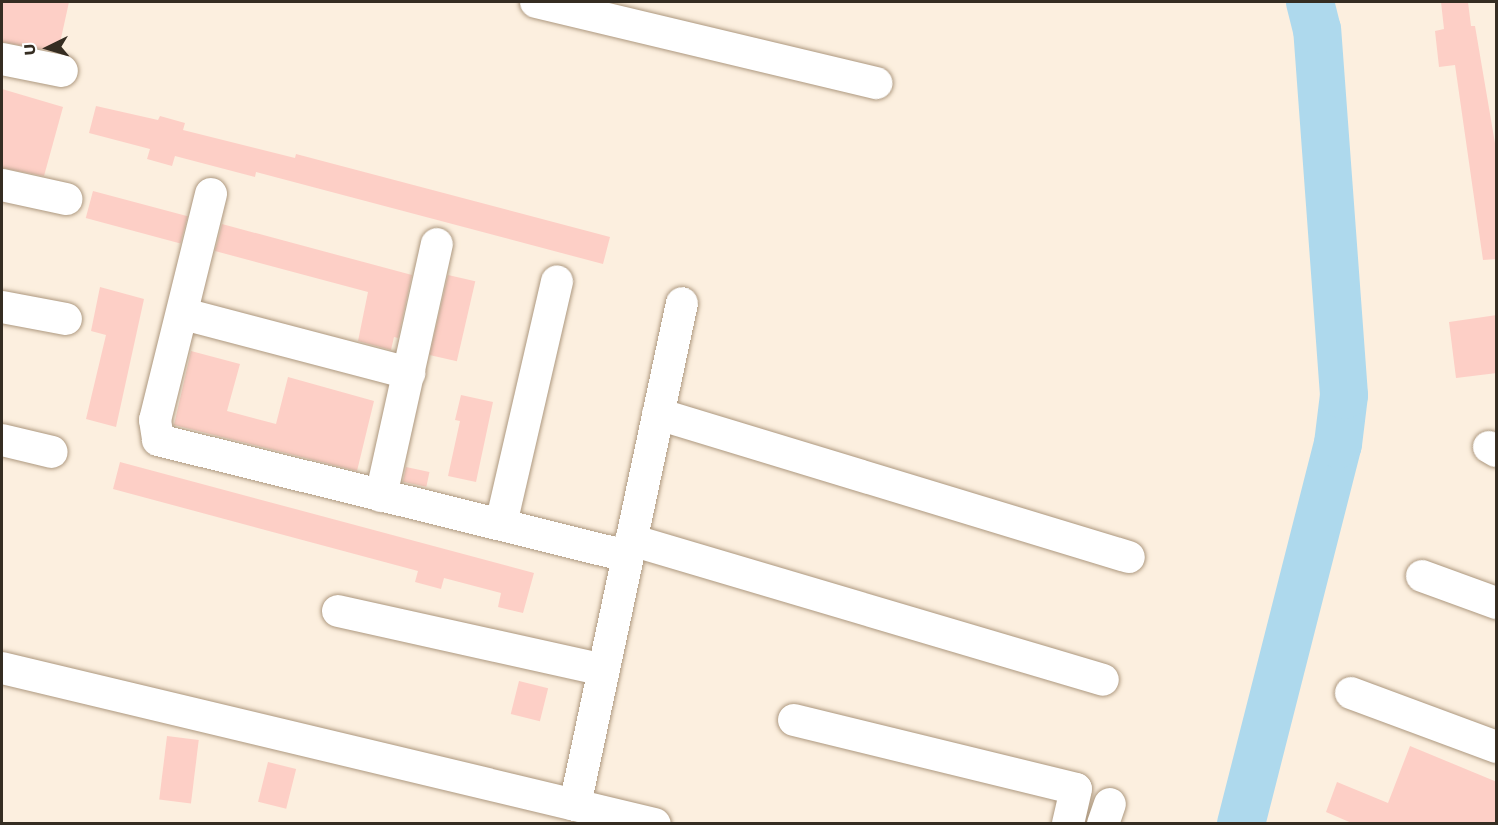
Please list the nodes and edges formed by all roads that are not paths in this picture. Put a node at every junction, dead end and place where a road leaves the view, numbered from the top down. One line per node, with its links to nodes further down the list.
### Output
1 (536, 2): 2 (street)
2 (647, 15): 5 (street)
3 (2, 58): 4 (street)
4 (62, 70)
5 (876, 83)
6 (2, 185): 8 (street)
7 (211, 194): 13 (street)
8 (66, 199)
9 (437, 244): 15 (street)
10 (557, 280): 20 (street)
11 (682, 303): 16 (street)
12 (2, 307): 14 (street)
13 (184, 314): 15 (street); 19 (street)
14 (66, 319)
15 (409, 373): 19 (street)
16 (658, 414): 21 (street); 22 (street)
17 (2, 440): 18 (street)
18 (52, 452)
19 (381, 496): 20 (street)
20 (501, 524): 21 (street)
21 (630, 548): 27 (street); 28 (street)
22 (1129, 557)
23 (1422, 576): 24 (street)
24 (1497, 603)
25 (338, 611): 27 (street)
26 (2, 668): 32 (street)
27 (604, 670): 32 (street)
28 (1103, 680)
29 (1351, 693): 31 (street)
30 (794, 720): 34 (street)
31 (1497, 747)
32 (575, 805): 33 (street)
33 (655, 824)
34 (1068, 824)

